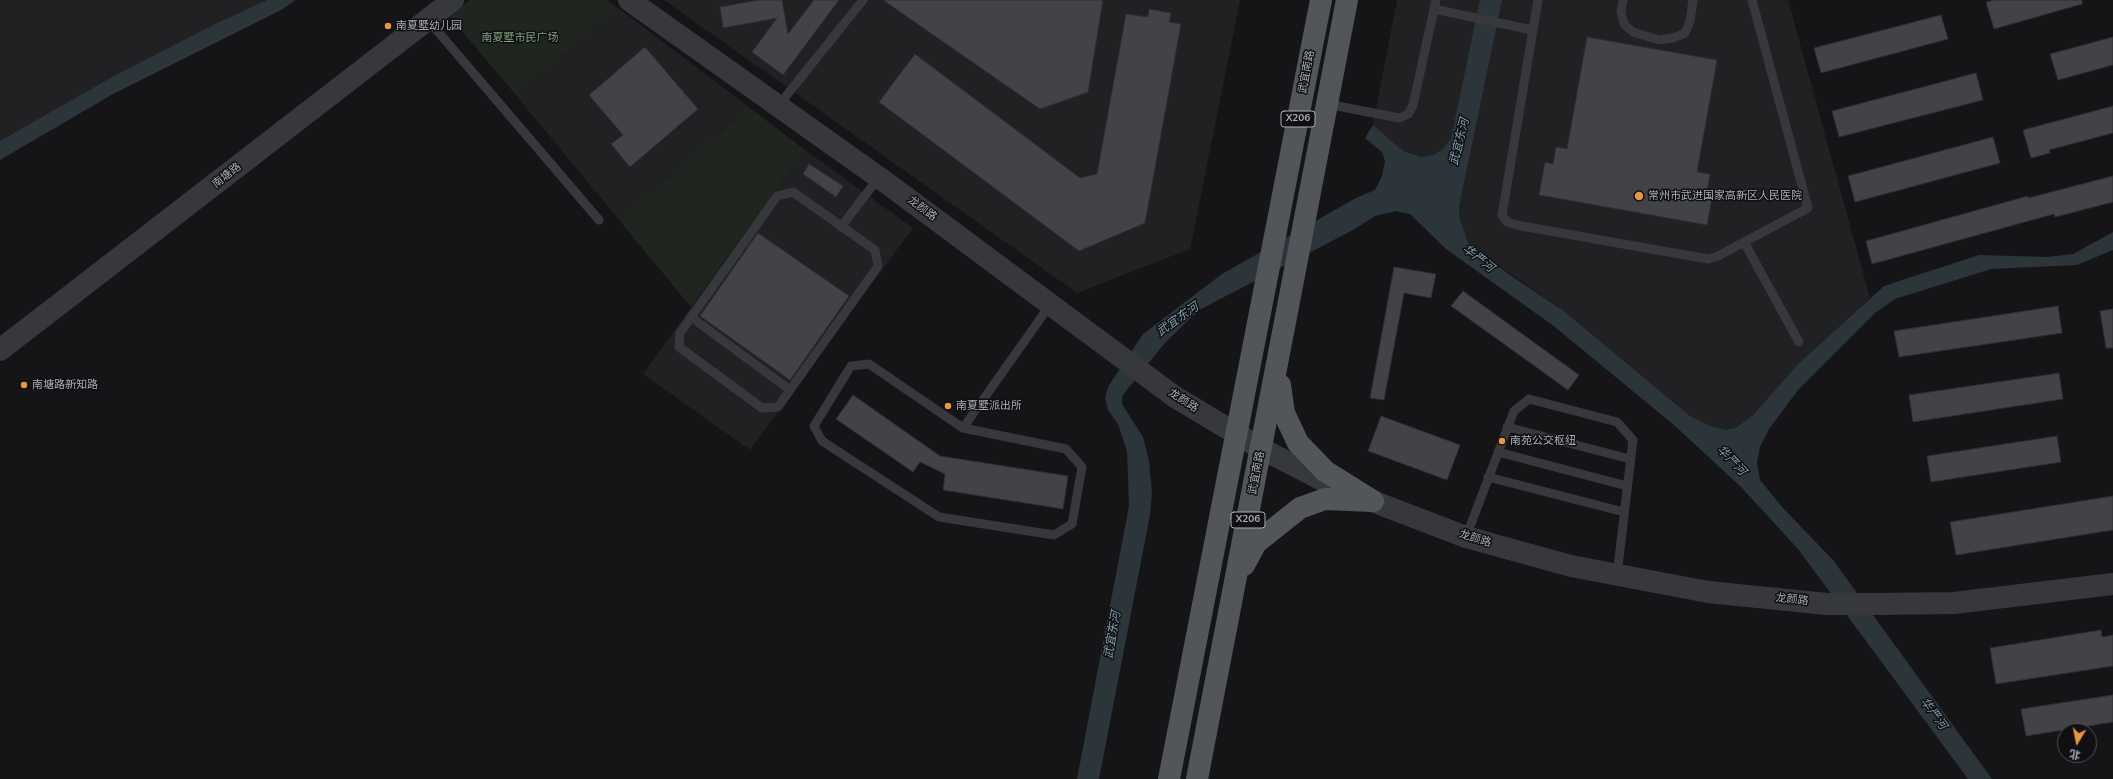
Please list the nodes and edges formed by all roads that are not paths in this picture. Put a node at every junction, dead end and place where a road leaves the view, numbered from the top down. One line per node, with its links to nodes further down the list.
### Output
1 (453, 0): 11 (street, 南塘路)
2 (630, 0): 14 (street, 龙颜路)
3 (863, 0): 14 (lane)
4 (1321, 0): 27 (main road, 武宜南路 / X206)
5 (1348, 0): 13 (main road, X206)
6 (1538, 0): 12 (lane)
7 (1623, 0): 8 (lane)
8 (1693, 0)
9 (1752, 0): 18 (lane)
10 (1435, 5): 12 (lane); 13 (lane)
11 (428, 20): 16 (lane); 22 (street, 南塘路)
12 (1532, 30): 18 (lane)
13 (1327, 104): 23 (main road, 武宜南路 / X206)
14 (778, 106): 15 (street, 龙颜路)
15 (879, 177): 17 (lane); 19 (street, 龙颜路)
16 (599, 220)
17 (841, 227): 20 (lane); 24 (lane)
18 (1744, 242): 21 (lane)
19 (1050, 305): 26 (lane); 27 (street, 龙颜路)
20 (691, 318): 24 (lane); 24 (lane)
21 (1798, 342)
22 (0, 350)
23 (1278, 367): 28 (main road, 武宜南路 / X206); 33 (main road)
24 (790, 390)
25 (1507, 427): 29 (lane); 30 (lane); 30 (lane)
26 (963, 428): 26 (lane)
27 (1237, 434): 28 (street, 龙颜路); 39 (main road, X206)
28 (1262, 449): 33 (street, 龙颜路); 37 (main road, 武宜南路 / X206)
29 (1498, 452): 31 (lane); 32 (lane)
30 (1630, 459): 32 (lane)
31 (1488, 477): 34 (lane); 35 (lane)
32 (1627, 486): 34 (lane)
33 (1373, 501): 35 (street, 龙颜路); 37 (main road)
34 (1624, 512): 36 (lane)
35 (1466, 537): 36 (street, 龙颜路)
36 (1616, 576): 38 (street, 龙颜路)
37 (1236, 581): 40 (main road, 武宜南路 / X206)
38 (2113, 584)
39 (1169, 779)
40 (1197, 779)

